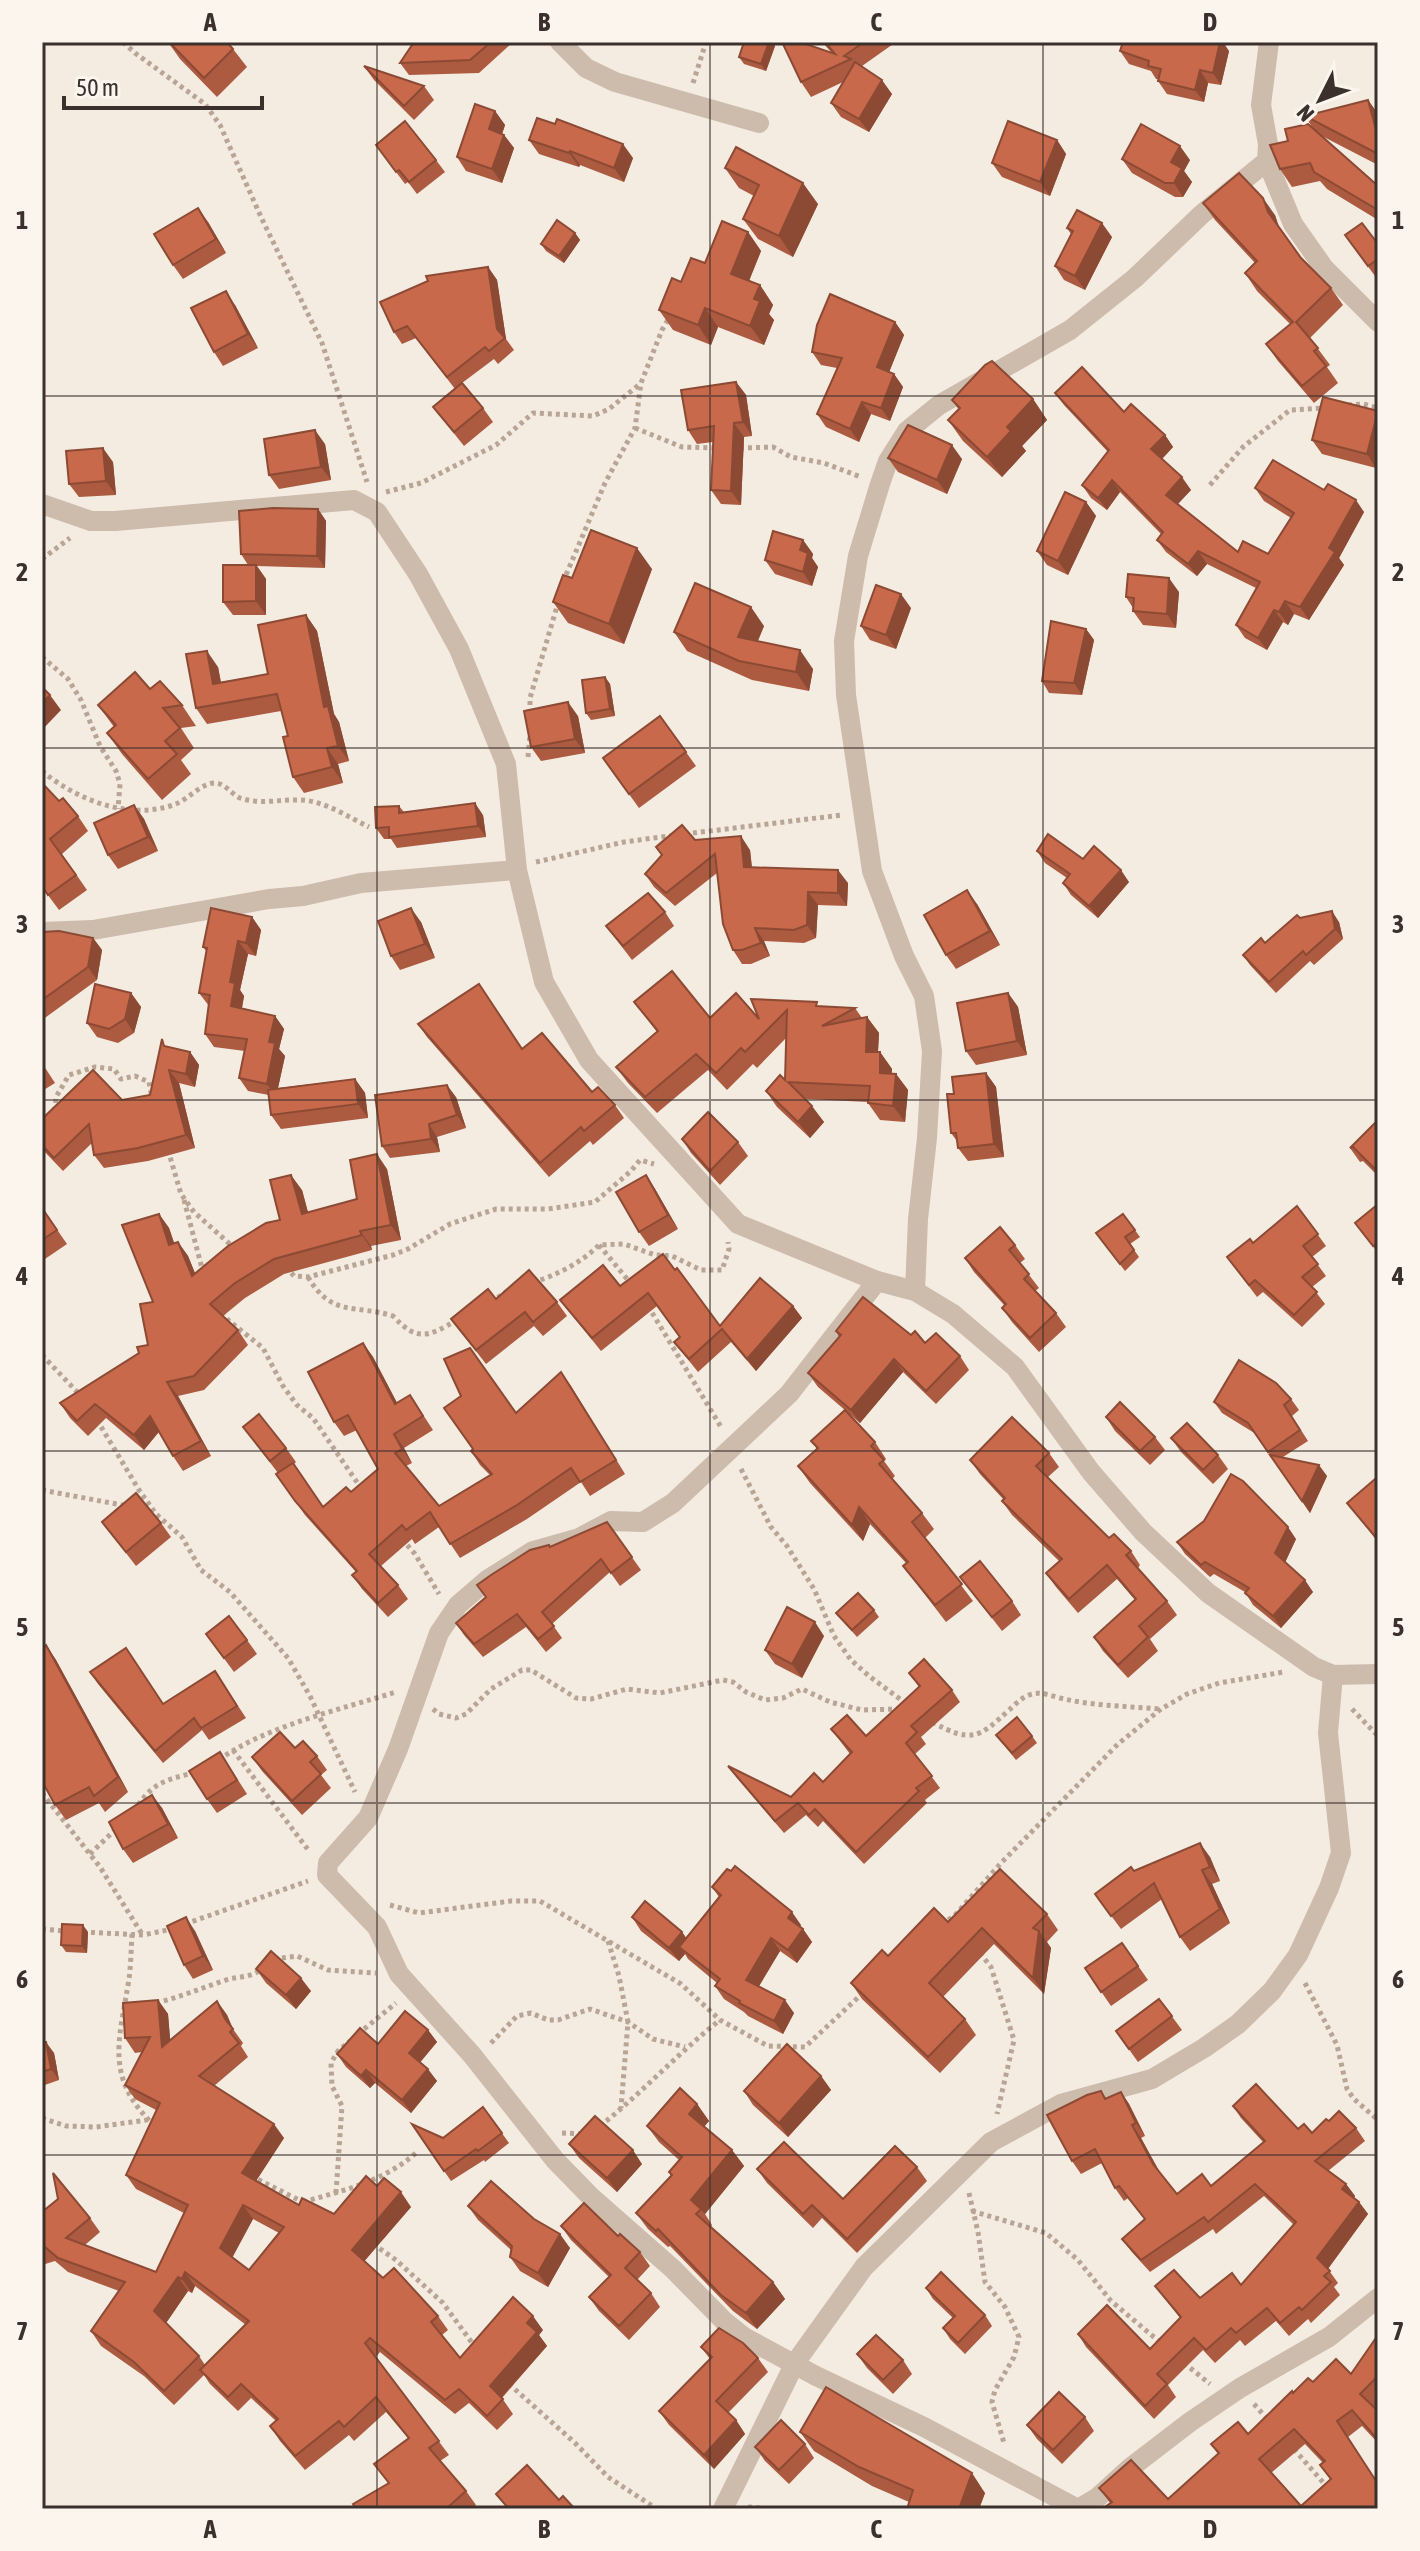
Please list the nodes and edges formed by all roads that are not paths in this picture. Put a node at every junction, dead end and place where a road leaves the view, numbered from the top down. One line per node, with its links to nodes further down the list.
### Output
1 (560, 42): 3 (street)
2 (1269, 42): 4 (street)
3 (759, 123)
4 (1267, 161): 5 (street); 10 (street)
5 (1378, 322)
6 (42, 504): 7 (street)
7 (517, 870): 8 (street); 9 (street)
8 (42, 932)
9 (877, 1281): 10 (street); 14 (street)
10 (915, 1291): 11 (street)
11 (1324, 1671): 12 (street); 14 (street)
12 (1378, 1674)
13 (1378, 2298): 14 (street)
14 (795, 2363): 15 (street)
15 (723, 2509)

